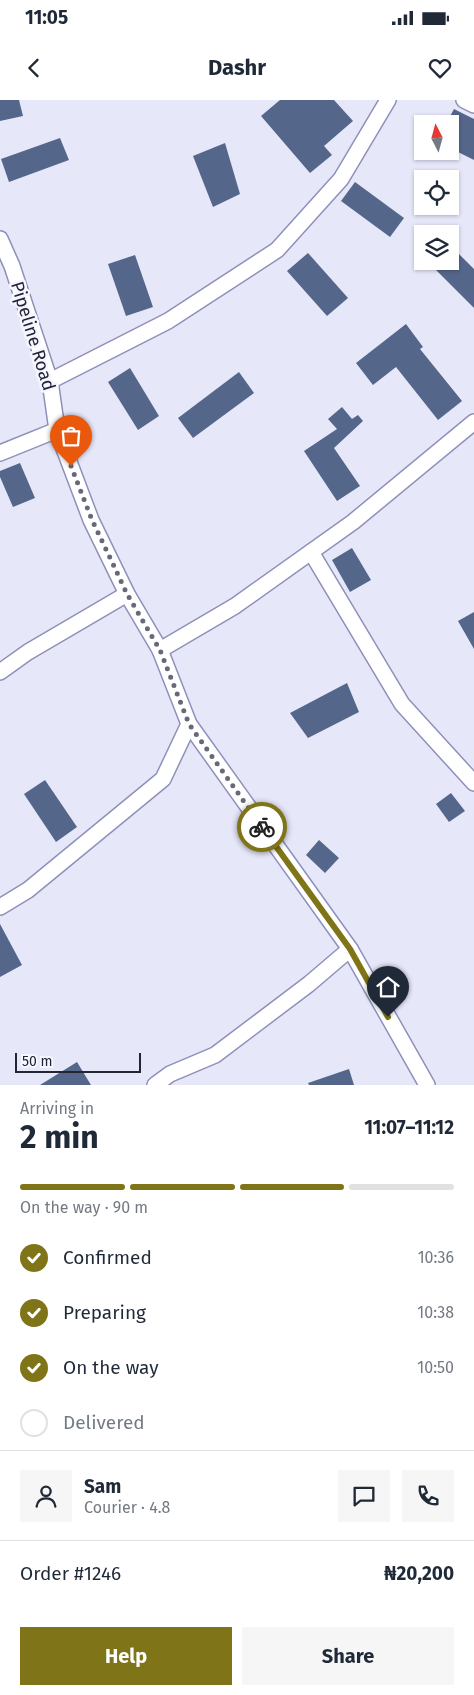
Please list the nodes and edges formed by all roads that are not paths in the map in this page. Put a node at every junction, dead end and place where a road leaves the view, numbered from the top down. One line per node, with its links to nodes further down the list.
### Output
1 (388, 100): 6 (street)
2 (464, 100): 3 (street)
3 (474, 105)
4 (0, 240): 5 (street, Pipeline Road)
5 (6, 268): 6 (street, Pipeline Road)
6 (50, 381): 8 (street, Pipeline Road)
7 (474, 422): 10 (street)
8 (57, 430): 9 (street); 11 (street, Pipeline Road)
9 (0, 453)
10 (311, 552): 12 (street); 15 (street)
11 (127, 594): 12 (street, Pipeline Road); 13 (street)
12 (160, 650): 14 (street, Pipeline Road)
13 (0, 672)
14 (189, 724): 16 (street); 17 (street, Pipeline Road)
15 (474, 783)
16 (0, 907)
17 (350, 949): 18 (street); 19 (street, Pipeline Road)
18 (155, 1085)
19 (427, 1085)

